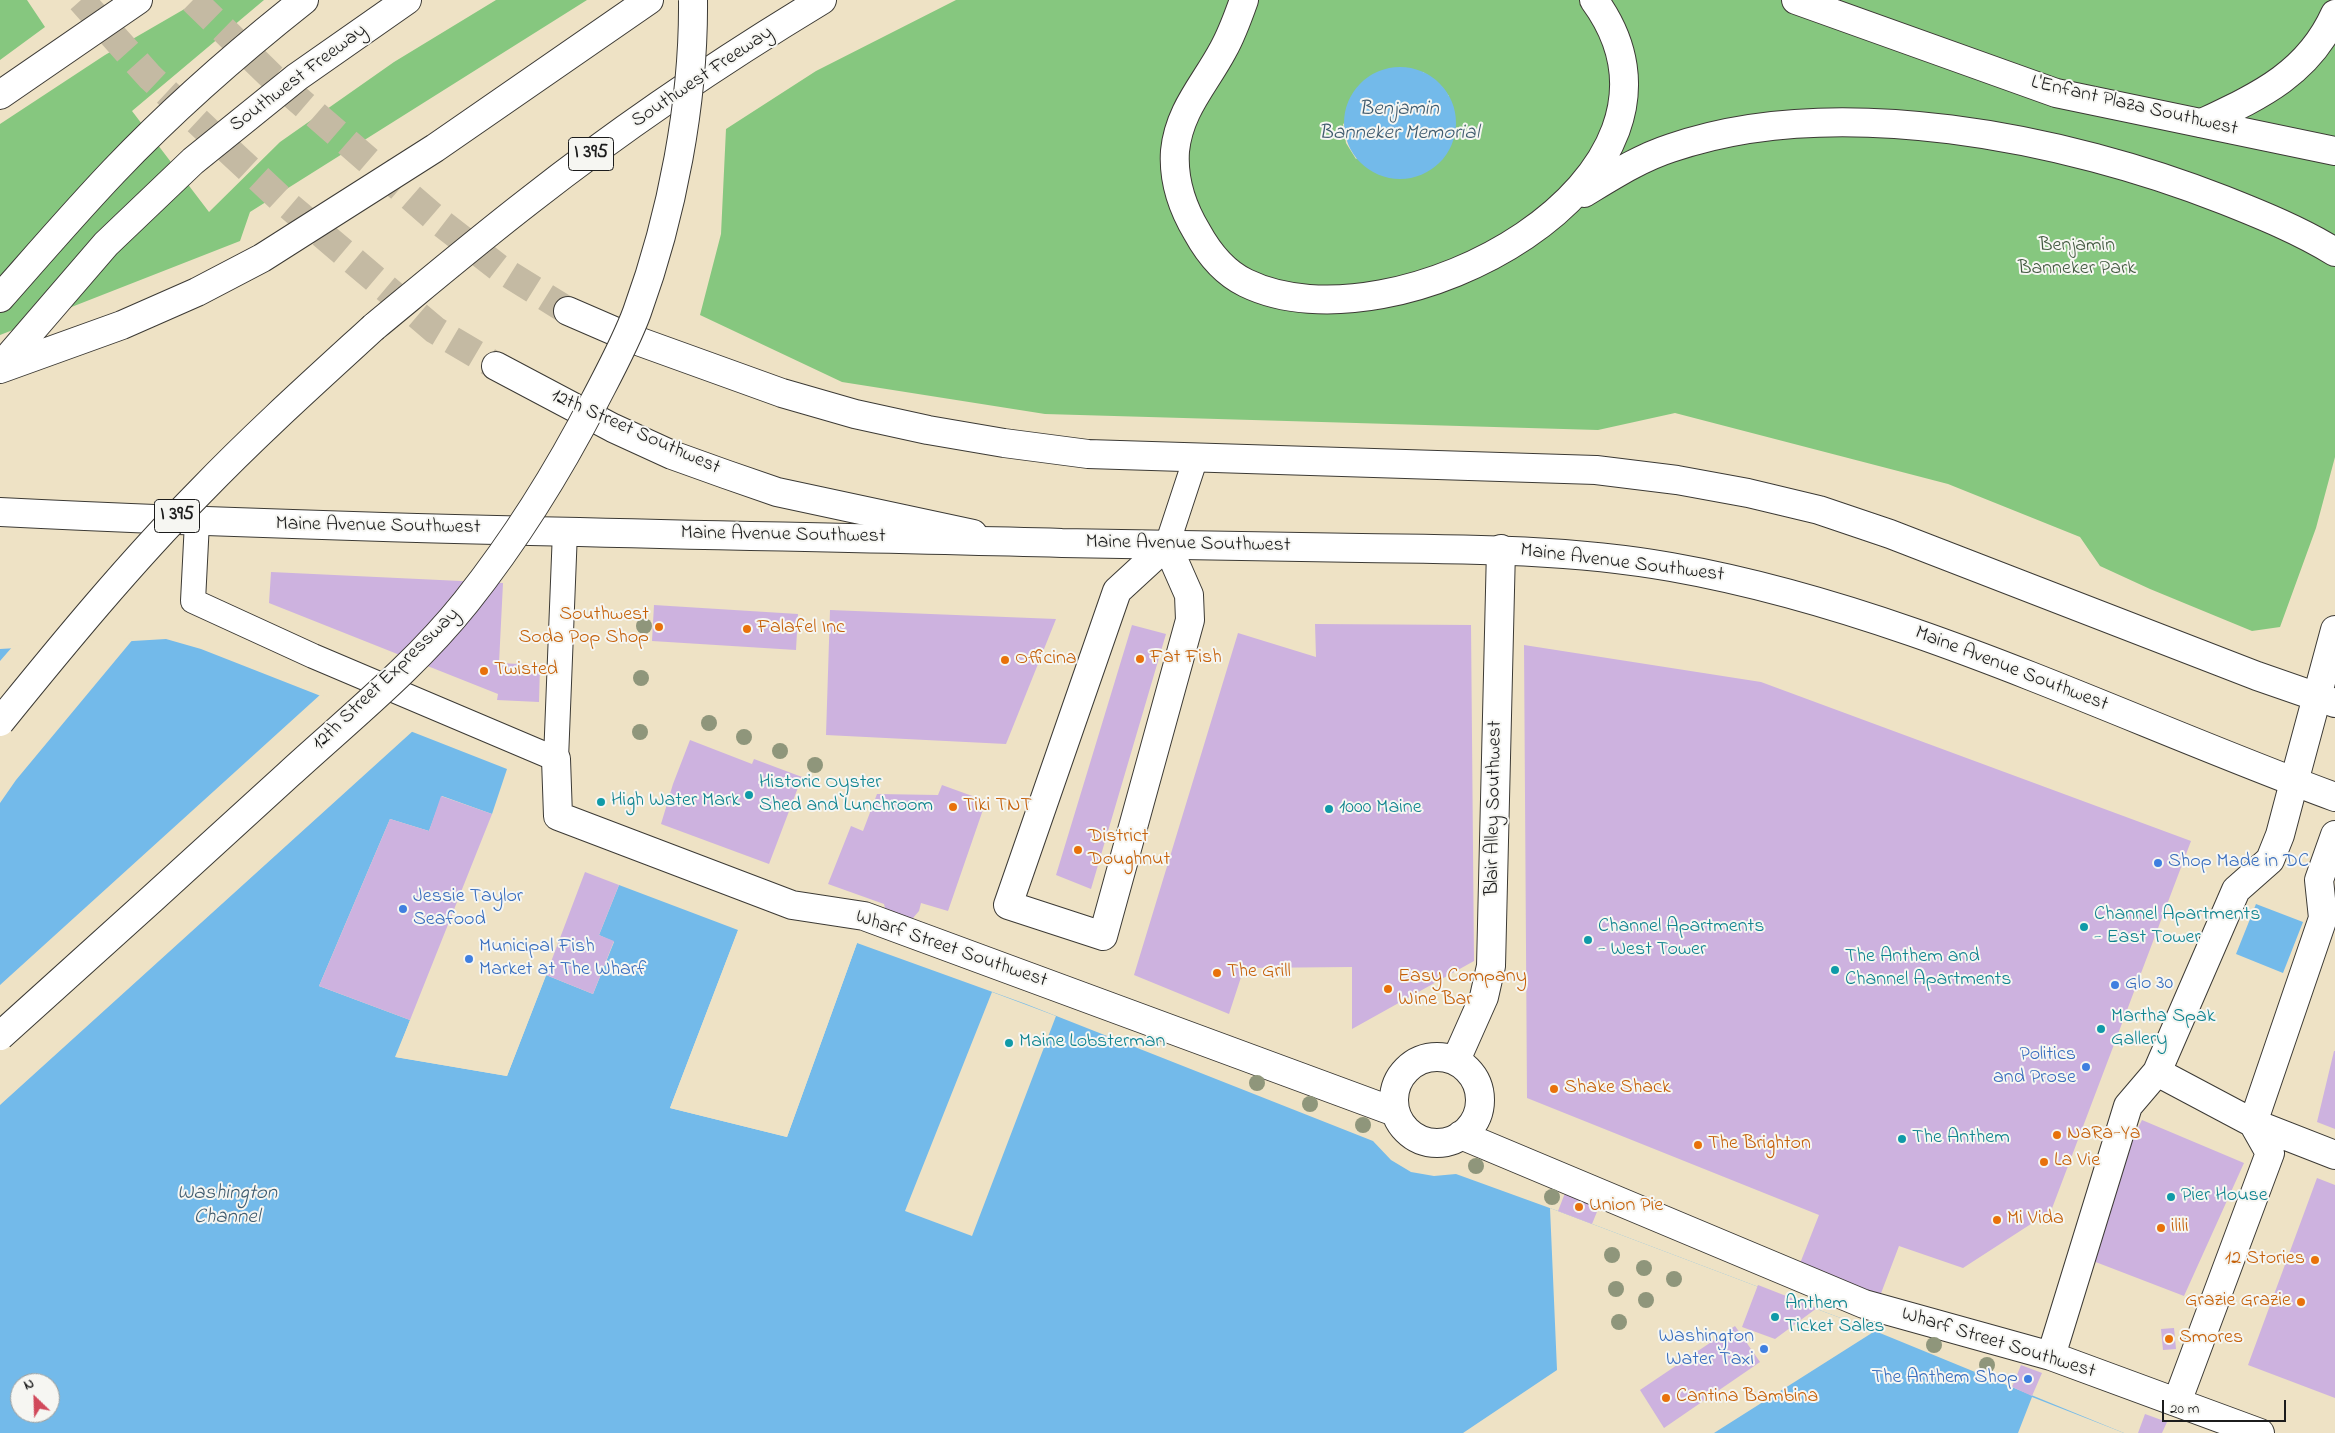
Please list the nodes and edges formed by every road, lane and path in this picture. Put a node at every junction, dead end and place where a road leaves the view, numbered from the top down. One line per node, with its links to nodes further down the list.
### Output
1 (138, 0): 11 (main road)
2 (304, 0): 16 (main road)
3 (407, 0): 19 (main road, Southwest Freeway)
4 (649, 0): 19 (main road)
5 (693, 0): 34 (main road, 12th Street Expressway, bridge)
6 (822, 0): 29 (main road, Southwest Freeway / I 395, bridge)
7 (1244, 0): 14 (main road)
8 (1594, 0): 14 (main road)
9 (1796, 0): 12 (main road, L'Enfant Plaza Southwest)
10 (2335, 14): 12 (main road)
11 (0, 95)
12 (2202, 123): 13 (main road, L'Enfant Plaza Southwest)
13 (2335, 151)
14 (1557, 210): 15 (main road)
15 (2335, 252)
16 (0, 298)
17 (568, 311): 20 (main road)
18 (496, 366): 24 (main road, 12th Street Southwest)
19 (0, 368)
20 (1196, 457): 25 (lane); 28 (main road)
21 (0, 512): 22 (main road, Maine Avenue Southwest)
22 (197, 522): 23 (main road, Maine Avenue Southwest); 30 (lane)
23 (565, 531): 24 (main road, Maine Avenue Southwest); 30 (lane)
24 (1011, 541): 25 (main road, Maine Avenue Southwest)
25 (1167, 544): 25 (main road); 26 (main road, Maine Avenue Southwest)
26 (1502, 549): 31 (main road, Maine Avenue Southwest); 35 (main road, Blair Alley Southwest)
27 (2335, 630): 28 (main road)
28 (2327, 700): 31 (main road)
29 (0, 722)
30 (556, 759): 37 (main road, Wharf Street Southwest)
31 (2294, 782): 32 (main road, Maine Avenue Southwest); 36 (main road)
32 (2335, 797)
33 (2335, 835): 38 (main road)
34 (0, 1036)
35 (1456, 1060): 37 (main road); 39 (main road)
36 (2157, 1072): 38 (main road); 41 (main road)
37 (1395, 1112): 39 (main road)
38 (2253, 1123): 40 (main road); 42 (main road)
39 (1461, 1135): 41 (main road, Wharf Street Southwest)
40 (2335, 1155)
41 (2051, 1356): 42 (main road, Wharf Street Southwest)
42 (2177, 1402): 43 (main road, Wharf Street Southwest)
43 (2260, 1433)

